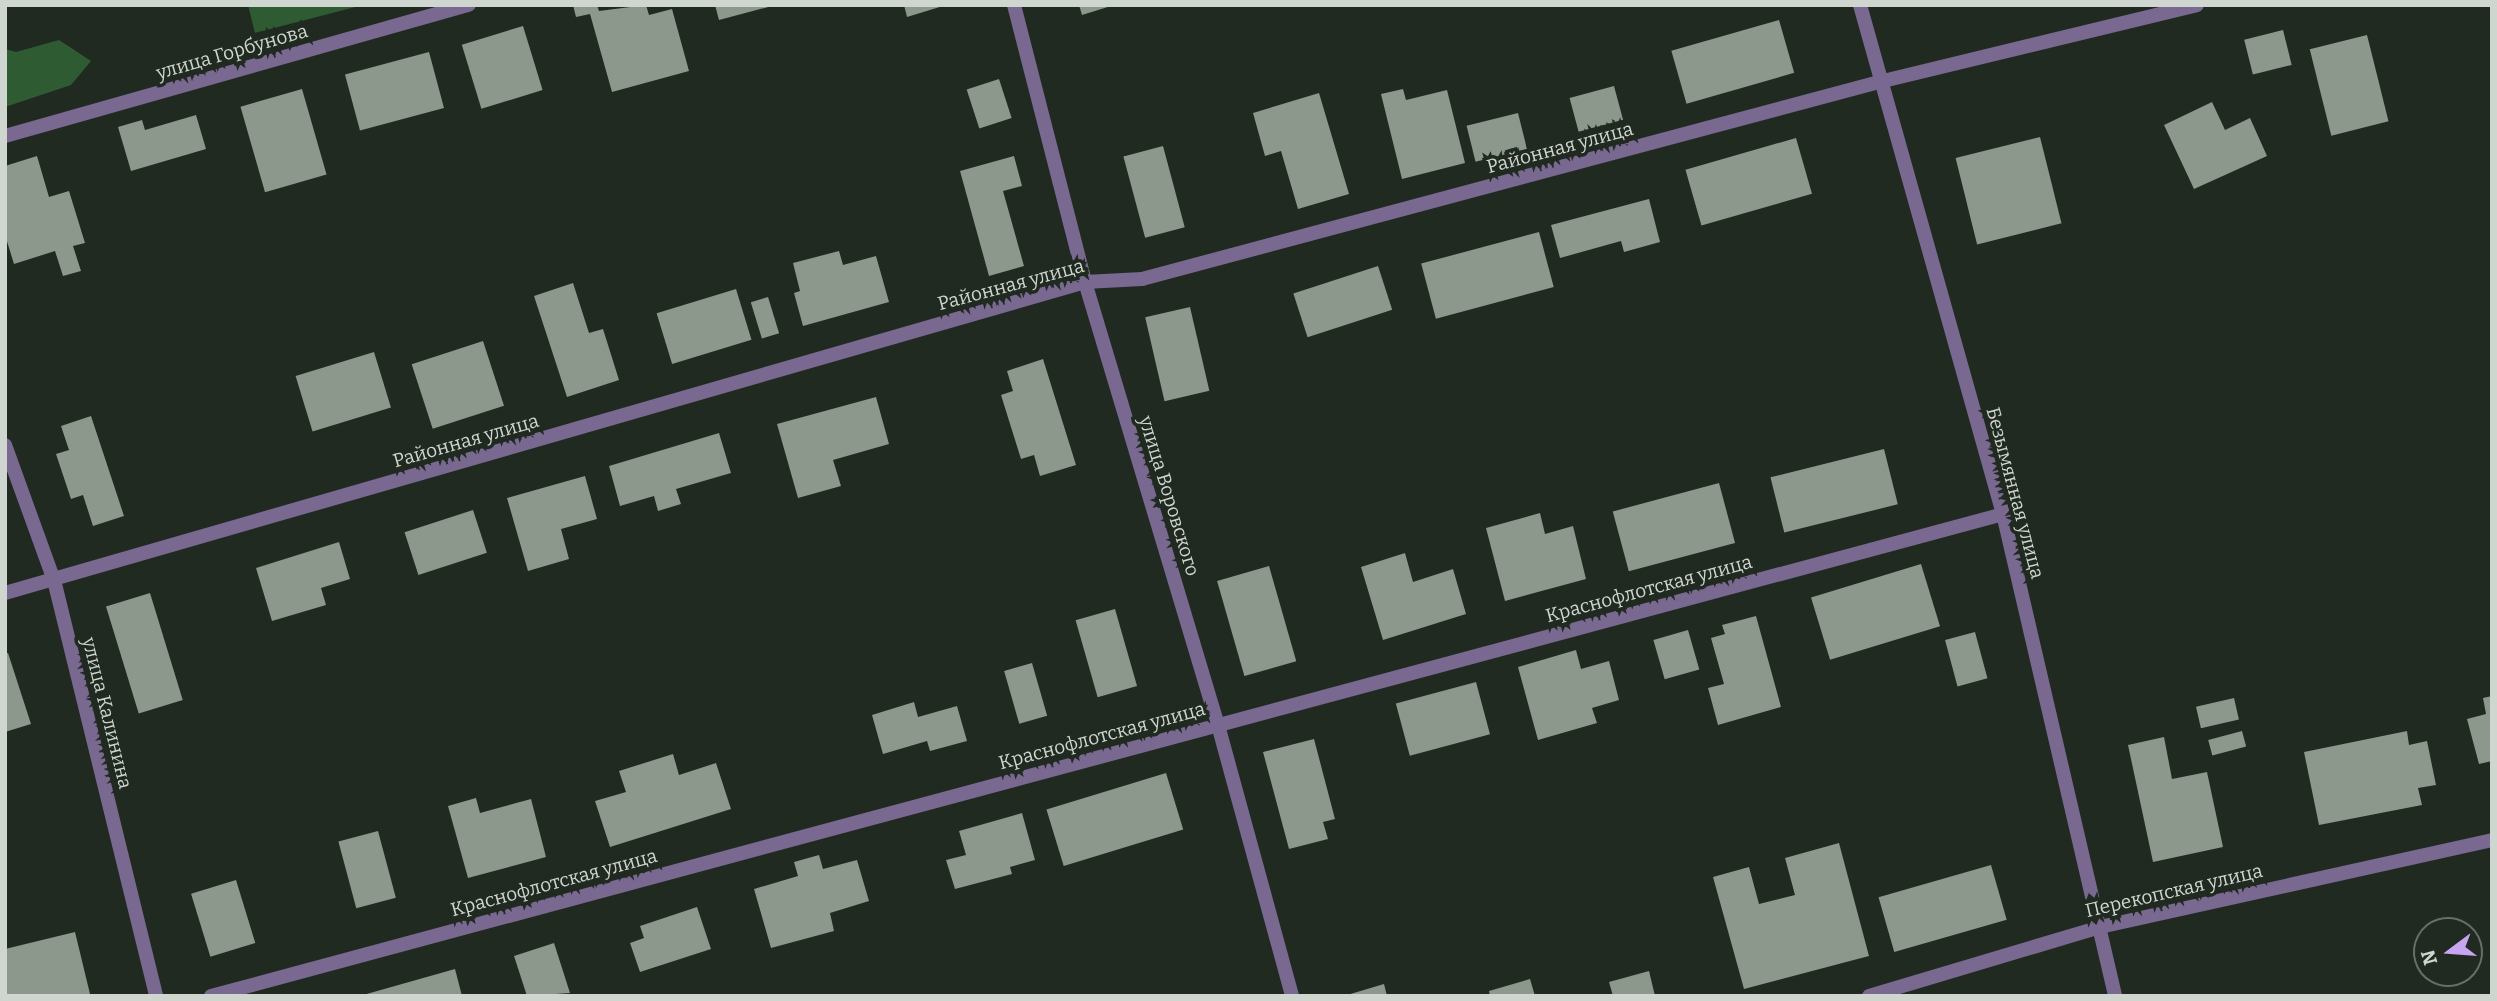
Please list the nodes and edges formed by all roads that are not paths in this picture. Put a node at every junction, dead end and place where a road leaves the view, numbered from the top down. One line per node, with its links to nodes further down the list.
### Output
1 (469, 5): 6 (street, улица Горбунова)
2 (1014, 5): 7 (street, улица Воровского)
3 (1860, 5): 5 (street, Безымянная улица)
4 (2197, 5): 5 (street, Районная улица)
5 (1879, 82): 7 (street, Районная улица); 9 (street, Безымянная улица)
6 (5, 135)
7 (1085, 282): 10 (street, Районная улица); 12 (street, улица Воровского)
8 (5, 444): 10 (street, улица Калинина)
9 (2003, 514): 12 (street, Краснофлотская улица); 14 (street, Безымянная улица)
10 (54, 580): 11 (street, Районная улица); 15 (street, улица Калинина)
11 (5, 593)
12 (1218, 725): 16 (street, Краснофлотская улица); 17 (street, улица Воровского)
13 (2492, 839): 14 (street, Перекопская улица)
14 (2100, 927): 18 (street, Перекопская улица); 19 (street, Безымянная улица)
15 (156, 996)
16 (211, 996)
17 (1292, 996)
18 (1869, 996)
19 (2115, 996)

